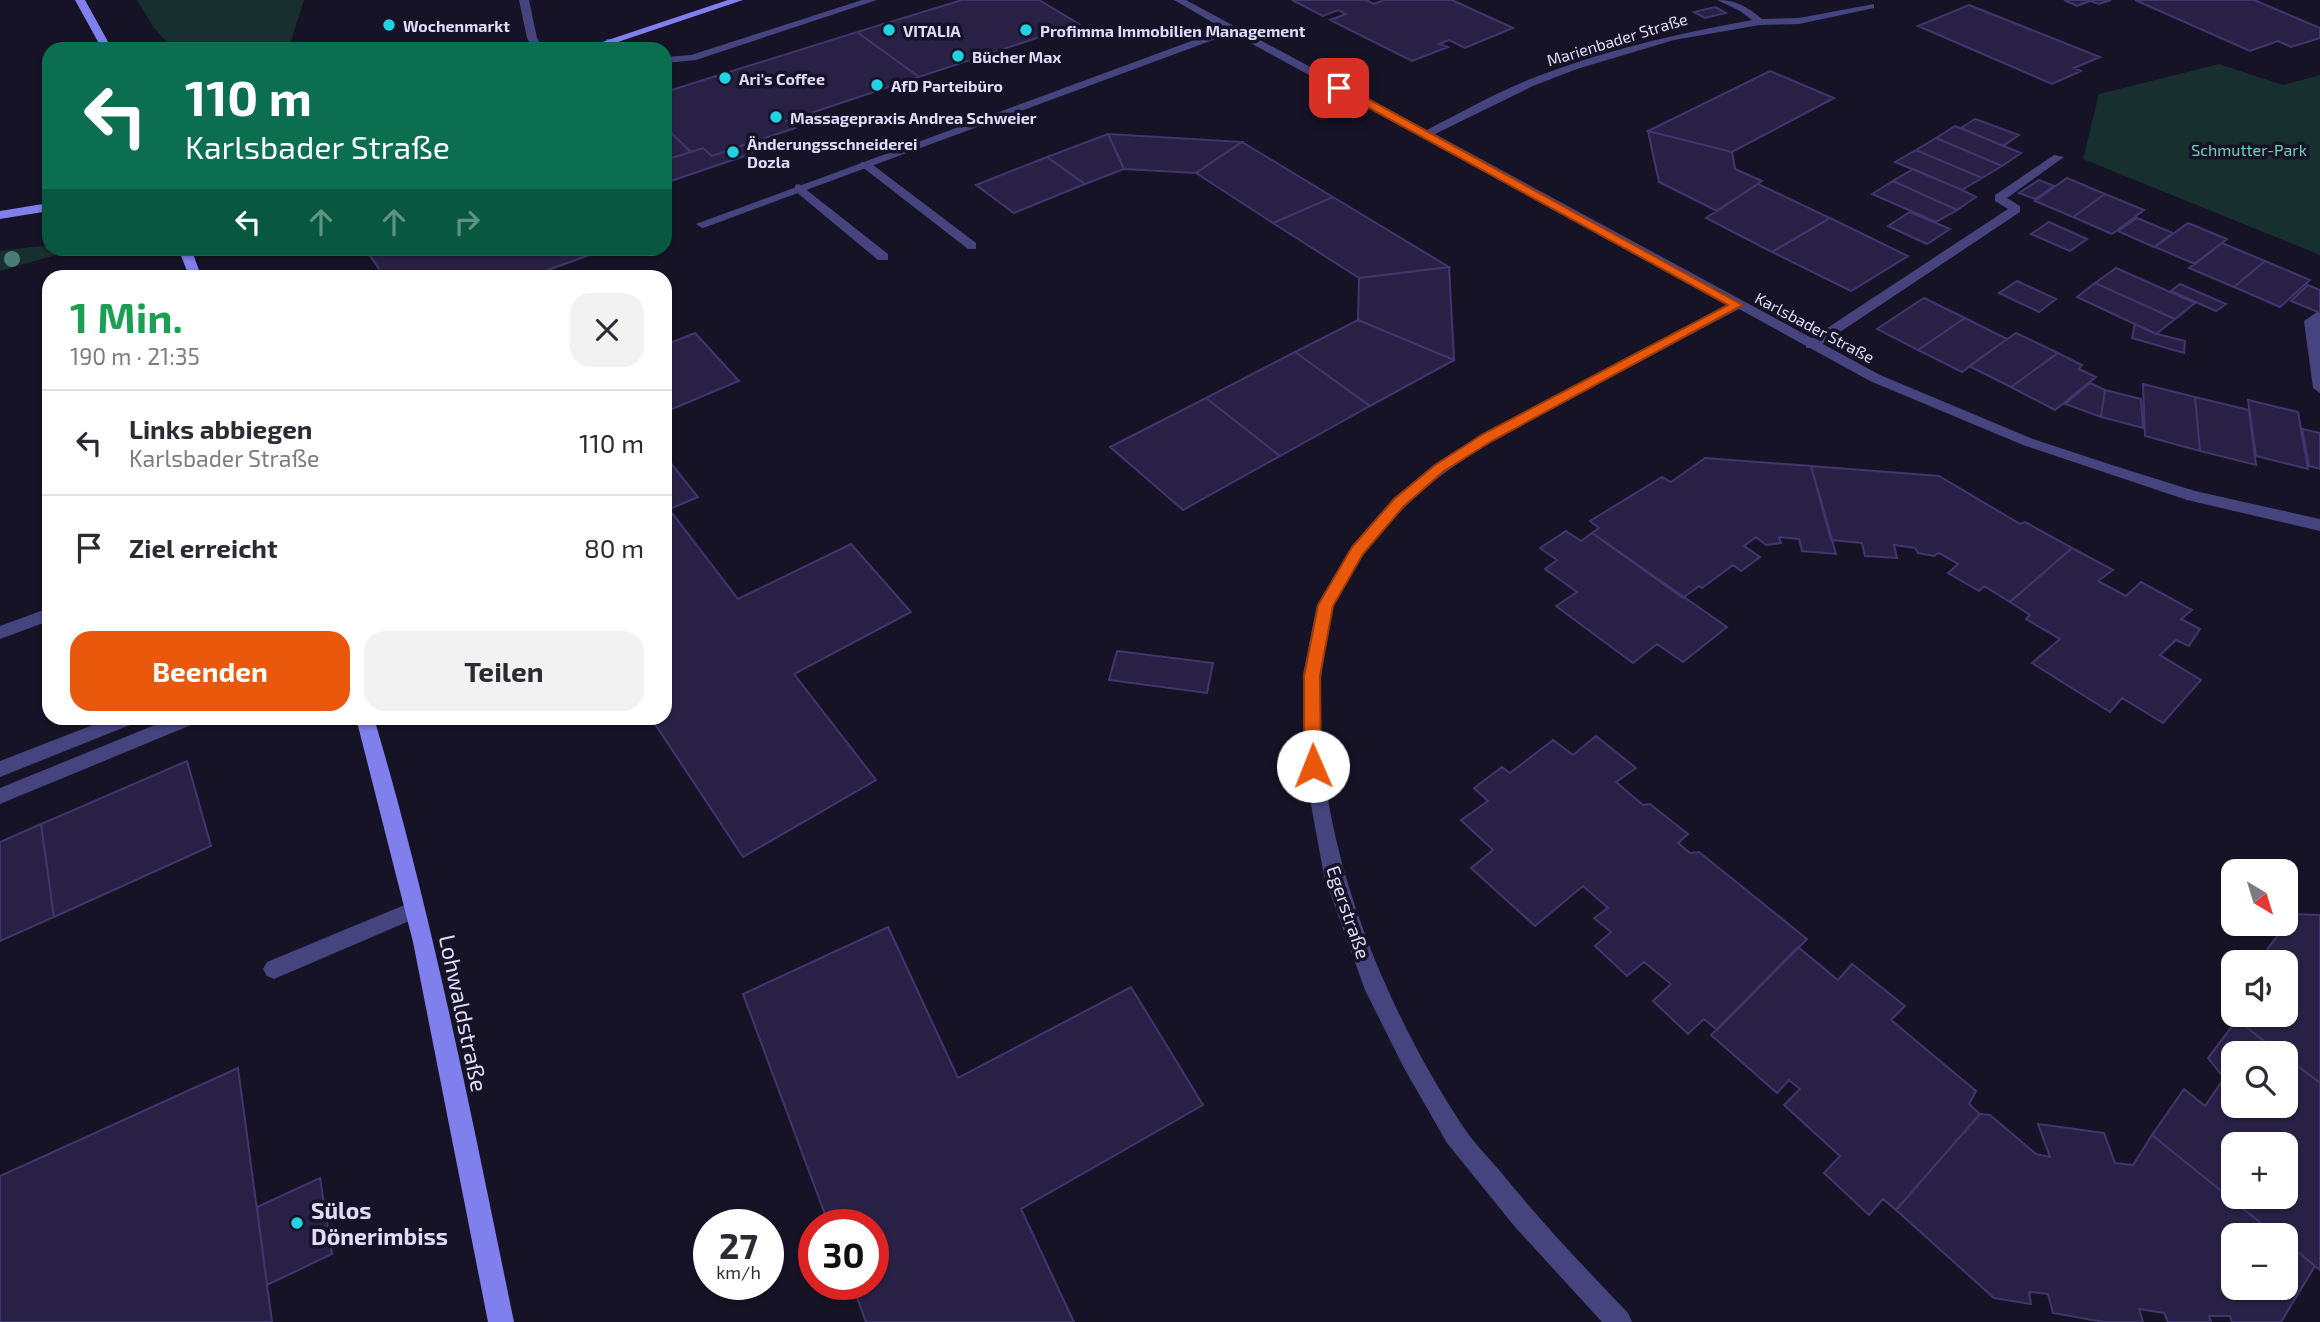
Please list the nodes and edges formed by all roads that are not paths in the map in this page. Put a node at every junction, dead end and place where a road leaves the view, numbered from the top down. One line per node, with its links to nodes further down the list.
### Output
1 (80, 0): 11 (street)
2 (524, 0): 12 (street)
3 (738, 0): 10 (street)
4 (872, 0): 14 (street)
5 (1179, 0): 9 (street, Karlsbader Straße)
6 (1723, 0): 8 (street)
7 (1870, 6): 8 (street, Marienbader Straße)
8 (1760, 22): 15 (street, Marienbader Straße)
9 (1233, 29): 15 (street, Karlsbader Straße); 17 (street)
10 (610, 41): 13 (street)
11 (103, 42)
12 (534, 42)
13 (607, 42)
14 (672, 59)
15 (1425, 135): 24 (street, Karlsbader Straße)
16 (2058, 157): 26 (street)
17 (865, 164): 18 (street); 22 (street)
18 (799, 188): 21 (street); 23 (street)
19 (42, 208): 20 (street)
20 (0, 215)
21 (702, 224)
22 (972, 246)
23 (883, 257)
24 (1737, 305): 26 (street, Karlsbader Straße); 39 (street, Egerstraße)
25 (2317, 316): 27 (street)
26 (1811, 345): 28 (street, Karlsbader Straße)
27 (2320, 388)
28 (2320, 525)
29 (42, 617): 30 (street)
30 (0, 633)
31 (111, 725): 34 (street)
32 (173, 725): 35 (street)
33 (367, 725): 36 (street, Lohwaldstraße)
34 (0, 769)
35 (0, 796)
36 (414, 909): 37 (street); 38 (street, Lohwaldstraße)
37 (274, 969)
38 (501, 1322)
39 (1619, 1322)

